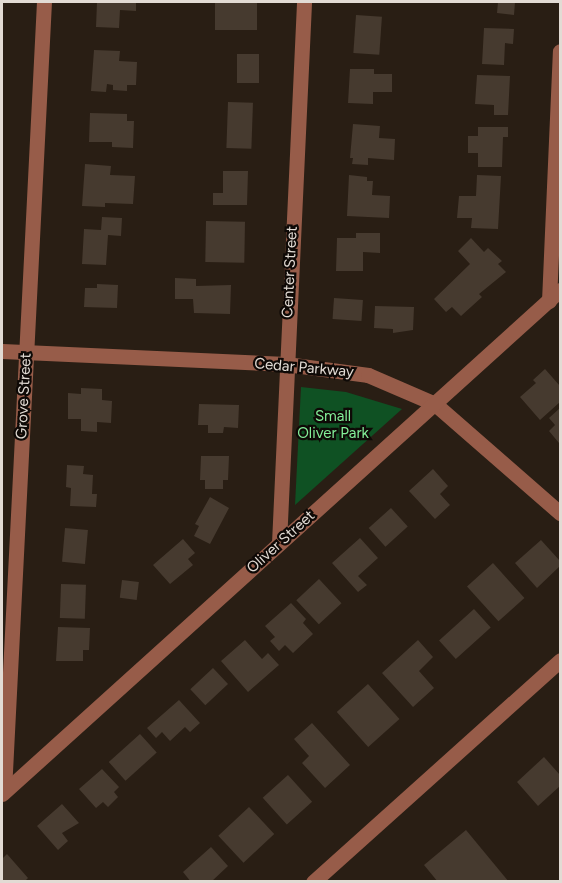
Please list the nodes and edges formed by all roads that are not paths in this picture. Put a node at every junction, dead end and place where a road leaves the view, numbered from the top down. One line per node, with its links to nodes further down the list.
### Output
1 (44, 2): 6 (street, Grove Street)
2 (304, 2): 7 (street, Center Street)
3 (561, 51): 4 (street)
4 (555, 296): 8 (street, Oliver Street)
5 (2, 351): 6 (street, Cedar Parkway)
6 (26, 352): 7 (street, Cedar Parkway); 12 (street, Grove Street)
7 (286, 364): 8 (street, Cedar Parkway); 10 (street, Center Street)
8 (435, 404): 9 (street, Cedar Parkway); 10 (street, Oliver Street)
9 (561, 513)
10 (279, 543): 12 (street, Oliver Street)
11 (561, 660): 13 (street)
12 (3, 793)
13 (313, 882)

